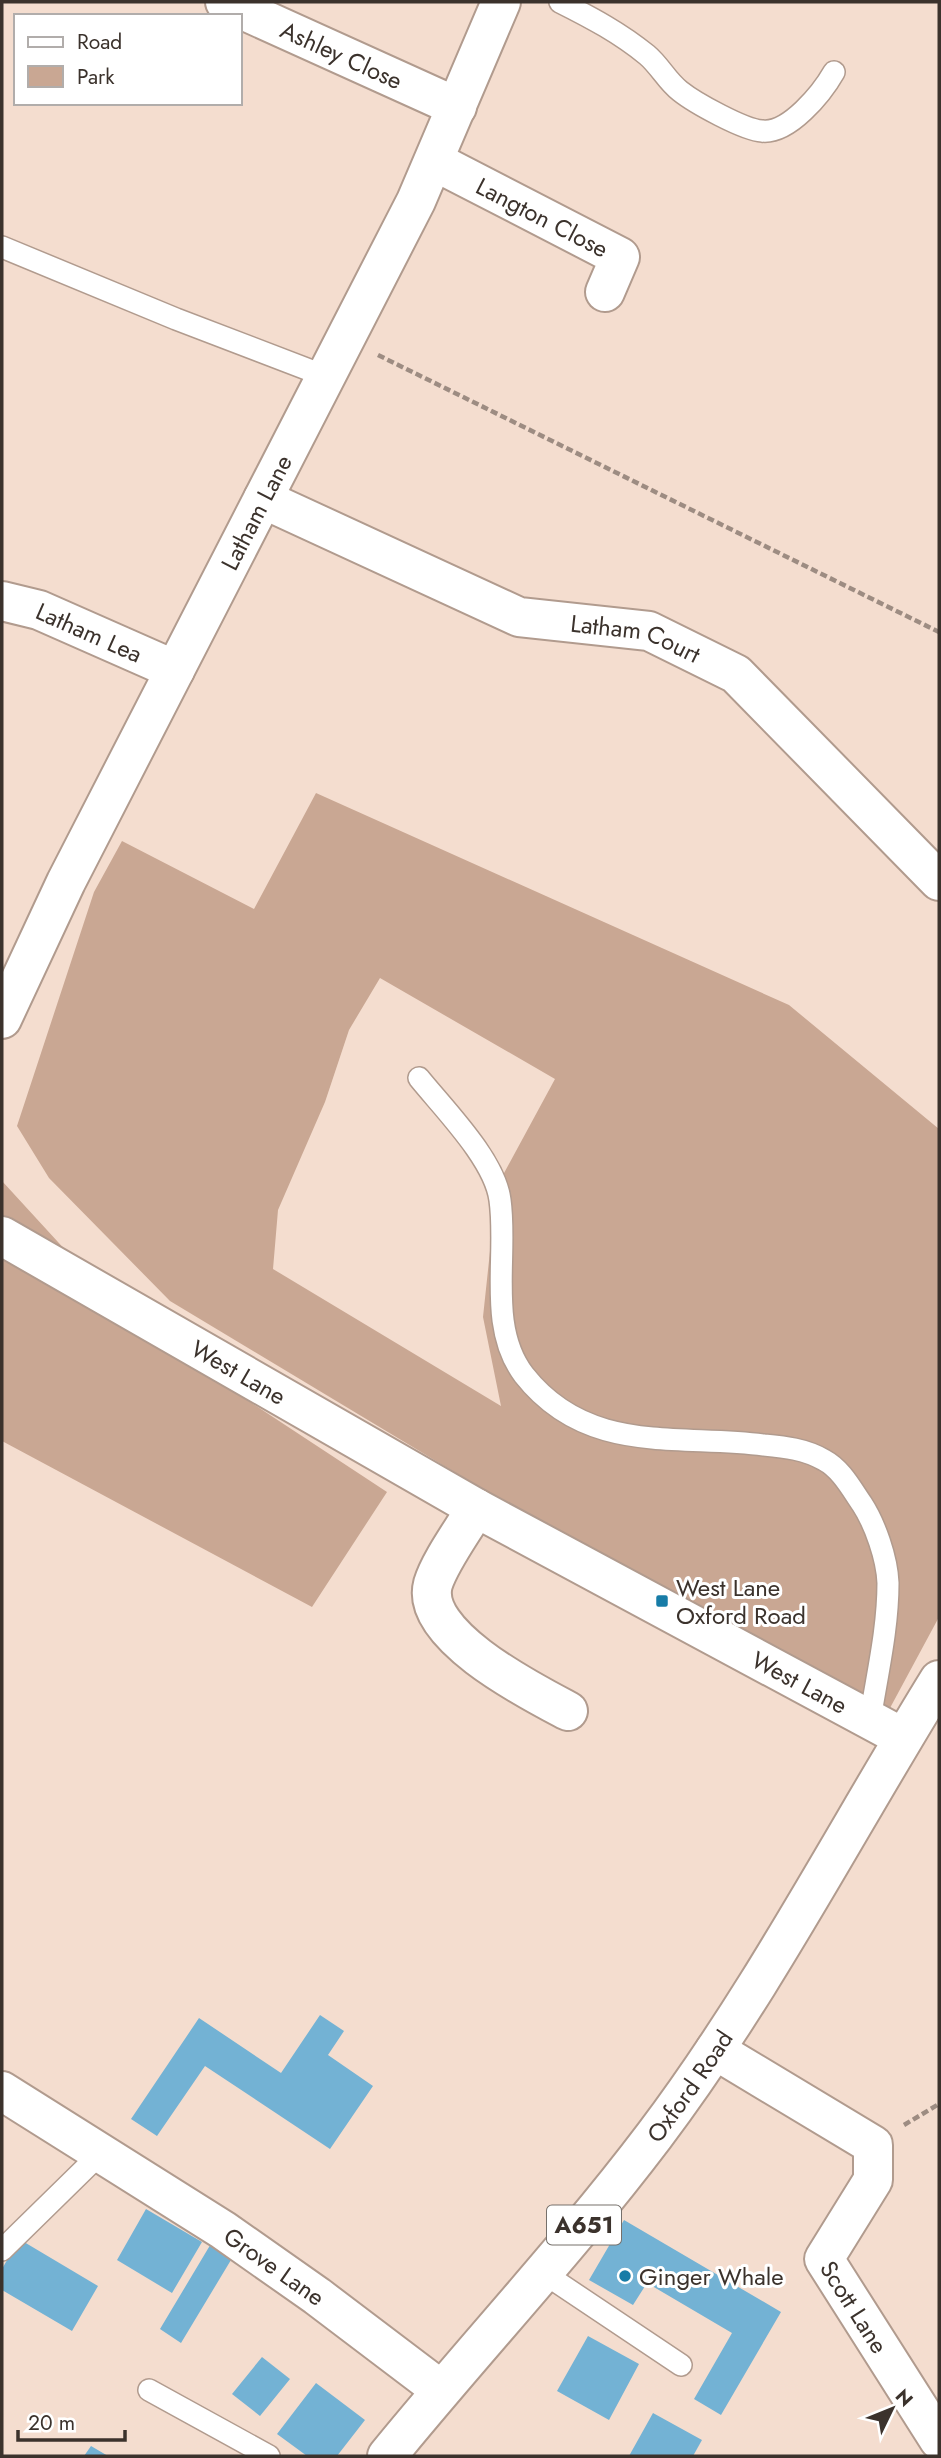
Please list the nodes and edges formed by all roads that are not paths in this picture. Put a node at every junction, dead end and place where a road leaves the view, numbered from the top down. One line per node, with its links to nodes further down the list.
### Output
1 (225, 2): 5 (street, Ashley Close)
2 (501, 2): 5 (street, Latham Lane)
3 (560, 2): 4 (lane)
4 (834, 72)
5 (457, 107): 6 (street, Latham Lane)
6 (434, 160): 8 (street, Langton Close); 9 (street, Latham Lane)
7 (2, 247): 9 (lane)
8 (605, 292)
9 (325, 376): 10 (street, Latham Lane)
10 (263, 499): 12 (street, Latham Lane); 13 (street, Latham Court)
11 (2, 601): 12 (street, Latham Lea)
12 (175, 670): 14 (street, Latham Lane)
13 (939, 881)
14 (2, 1020)
15 (419, 1077): 20 (lane)
16 (2, 1236): 17 (street, West Lane)
17 (476, 1508): 19 (street); 20 (street, West Lane)
18 (935, 1694): 20 (street, Oxford Road / A651)
19 (568, 1711)
20 (886, 1728): 21 (street, Oxford Road / A651)
21 (715, 2050): 25 (street, Oxford Road / A651); 29 (street, Scott Lane)
22 (2, 2091): 23 (street, Grove Lane)
23 (102, 2152): 24 (lane); 28 (street, Grove Lane)
24 (2, 2250)
25 (545, 2274): 26 (lane); 28 (street, Oxford Road / A651)
26 (681, 2365)
27 (149, 2390): 30 (lane)
28 (441, 2390): 31 (street, Oxford Road / A651)
29 (939, 2440)
30 (269, 2456)
31 (387, 2456)

